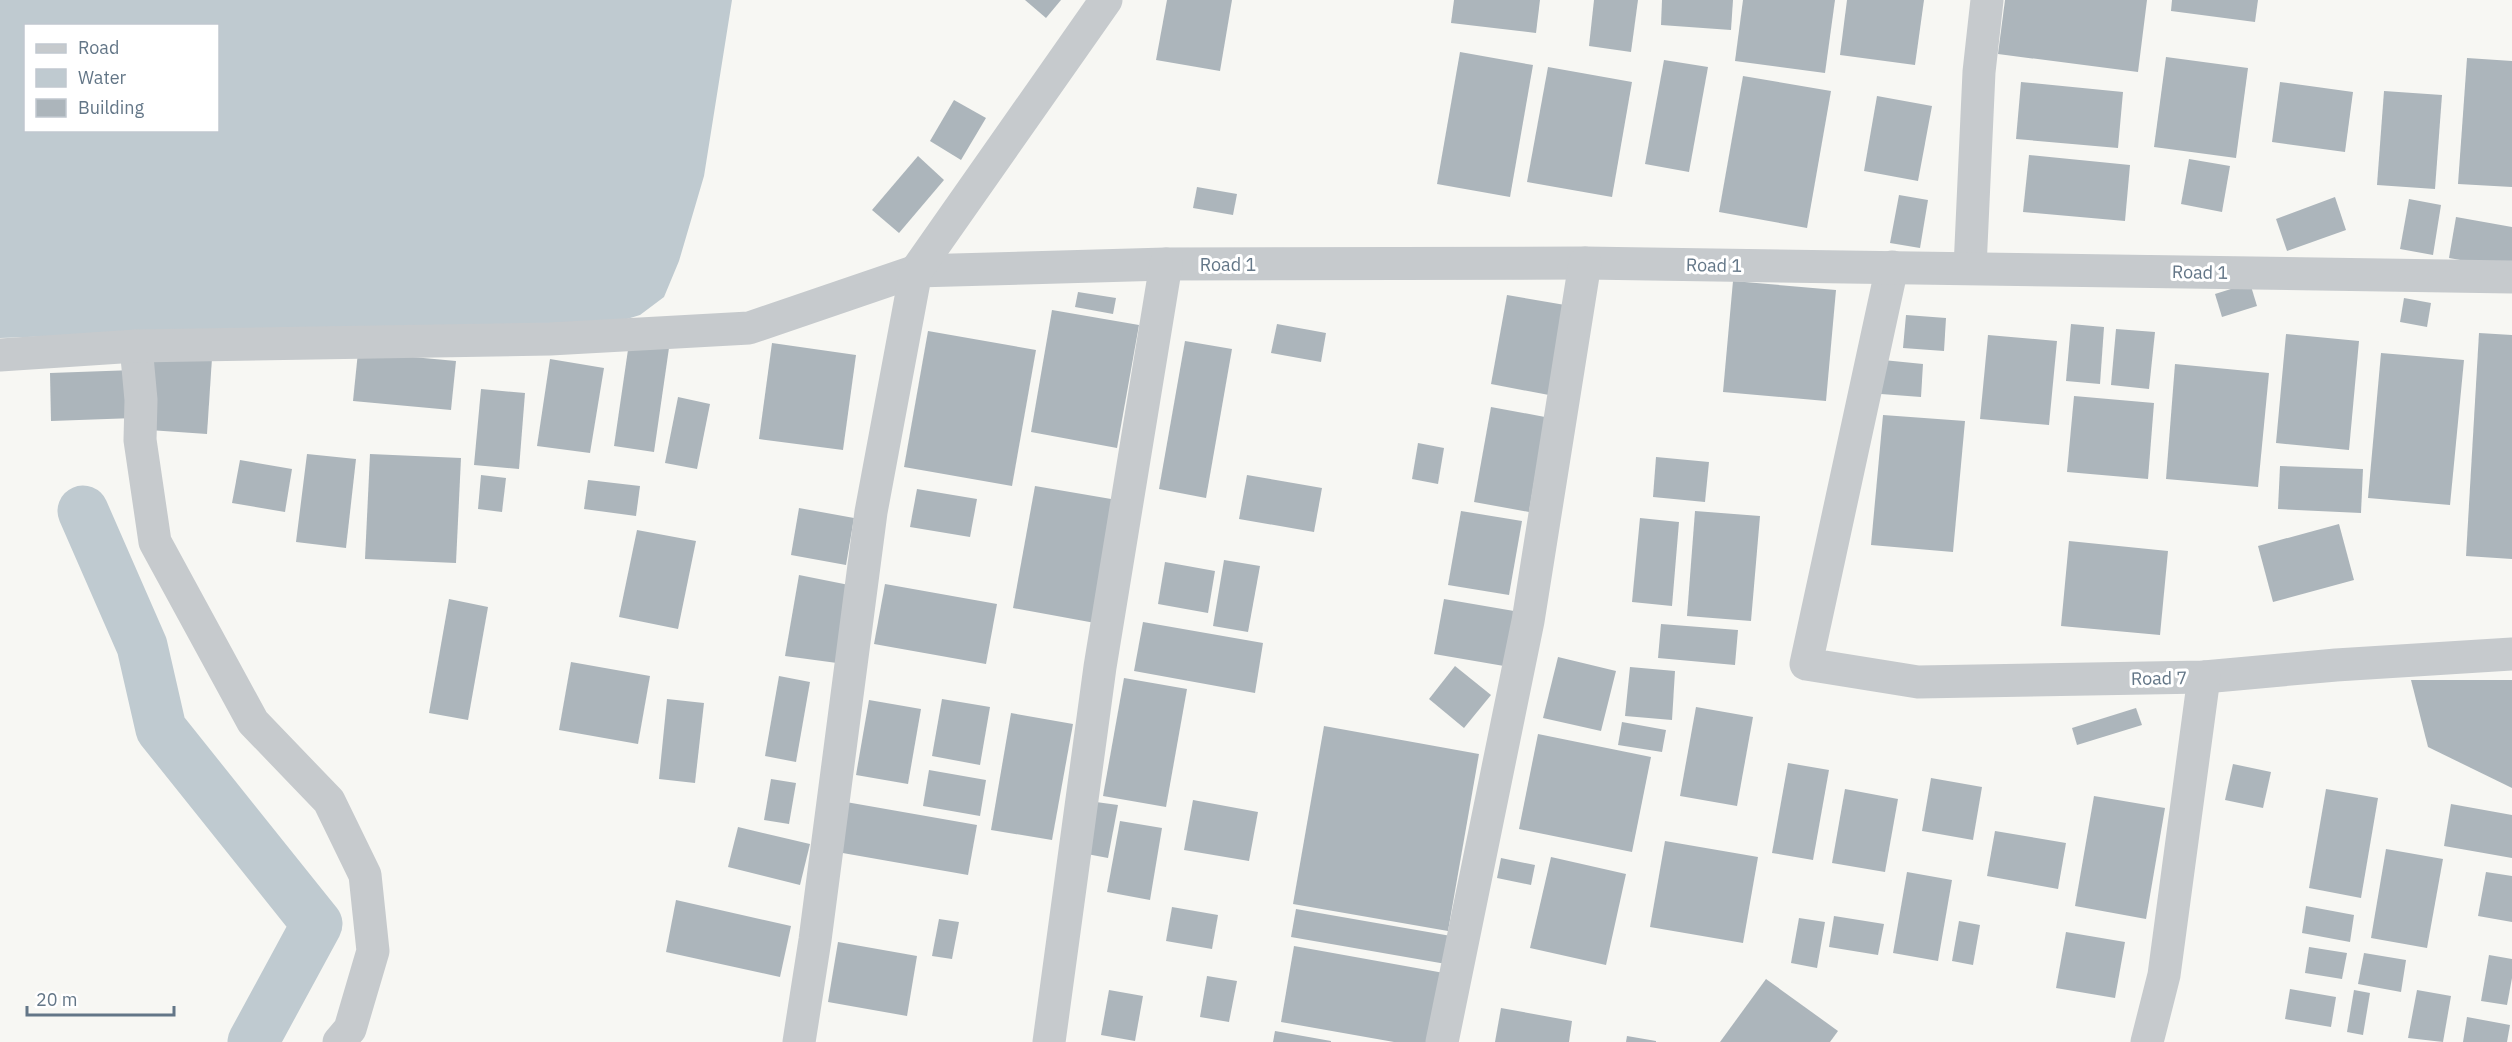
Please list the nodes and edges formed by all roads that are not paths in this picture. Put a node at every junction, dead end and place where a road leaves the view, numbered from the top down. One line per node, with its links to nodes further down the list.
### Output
1 (1106, 0): 7 (street)
2 (1987, 0): 6 (street)
3 (1585, 263): 4 (street, Road 1); 5 (street, Road 1); 16 (street)
4 (1166, 264): 7 (street, Road 1); 15 (street)
5 (1892, 267): 6 (street, Road 1); 12 (street, Road 7)
6 (1970, 268): 8 (street, Road 1)
7 (916, 271): 9 (street, Road 1); 14 (street)
8 (2512, 277)
9 (136, 346): 10 (street, Road 1); 13 (street)
10 (0, 355)
11 (2512, 654): 12 (street, Road 7)
12 (2204, 677): 17 (street)
13 (339, 1042)
14 (798, 1042)
15 (1049, 1042)
16 (1442, 1042)
17 (2146, 1042)

